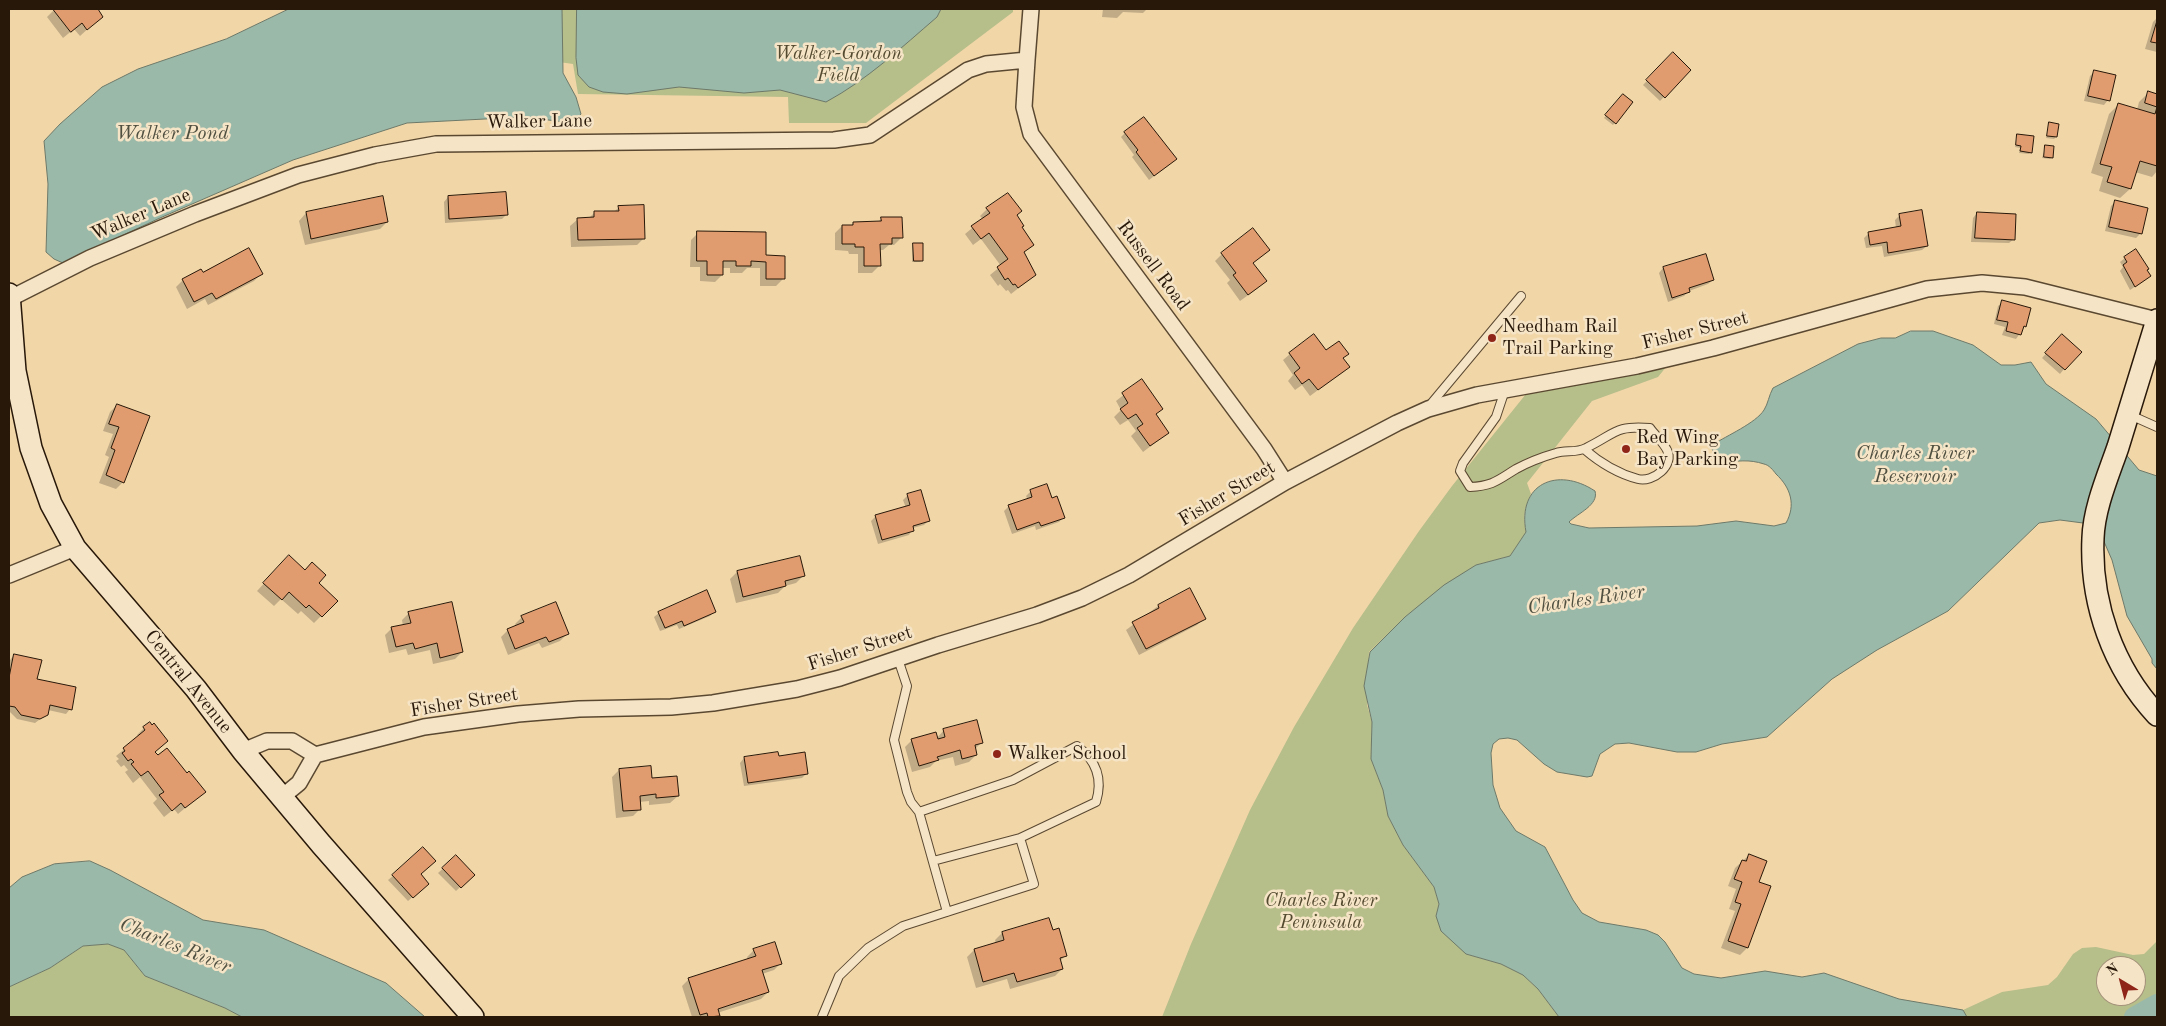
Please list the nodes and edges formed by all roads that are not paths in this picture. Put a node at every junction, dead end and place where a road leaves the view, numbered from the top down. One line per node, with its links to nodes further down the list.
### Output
1 (1031, 9): 2 (street)
2 (1027, 60): 5 (street, Walker Lane); 12 (street, Russell Road)
3 (9, 294): 5 (main road, Central Avenue)
4 (1521, 296): 8 (lane)
5 (9, 299): 13 (main road, Central Avenue)
6 (2157, 320): 7 (street, Fisher Street); 9 (main road)
7 (1505, 390): 8 (street, Fisher Street); 11 (lane)
8 (1428, 409): 12 (street, Fisher Street)
9 (2126, 420): 10 (lane); 16 (main road)
10 (2157, 428)
11 (1584, 449): 11 (lane)
12 (1285, 482): 15 (street, Fisher Street)
13 (76, 548): 14 (street); 17 (main road, Central Avenue)
14 (9, 575)
15 (898, 658): 18 (street, Fisher Street); 20 (lane)
16 (2157, 715)
17 (243, 751): 18 (street); 19 (main road, Central Avenue)
18 (315, 755): 19 (street)
19 (282, 797): 24 (main road, Central Avenue)
20 (919, 812): 21 (lane); 22 (lane)
21 (1020, 838): 22 (lane); 23 (lane)
22 (933, 861): 23 (lane)
23 (947, 912): 25 (lane)
24 (473, 1017)
25 (822, 1017)

